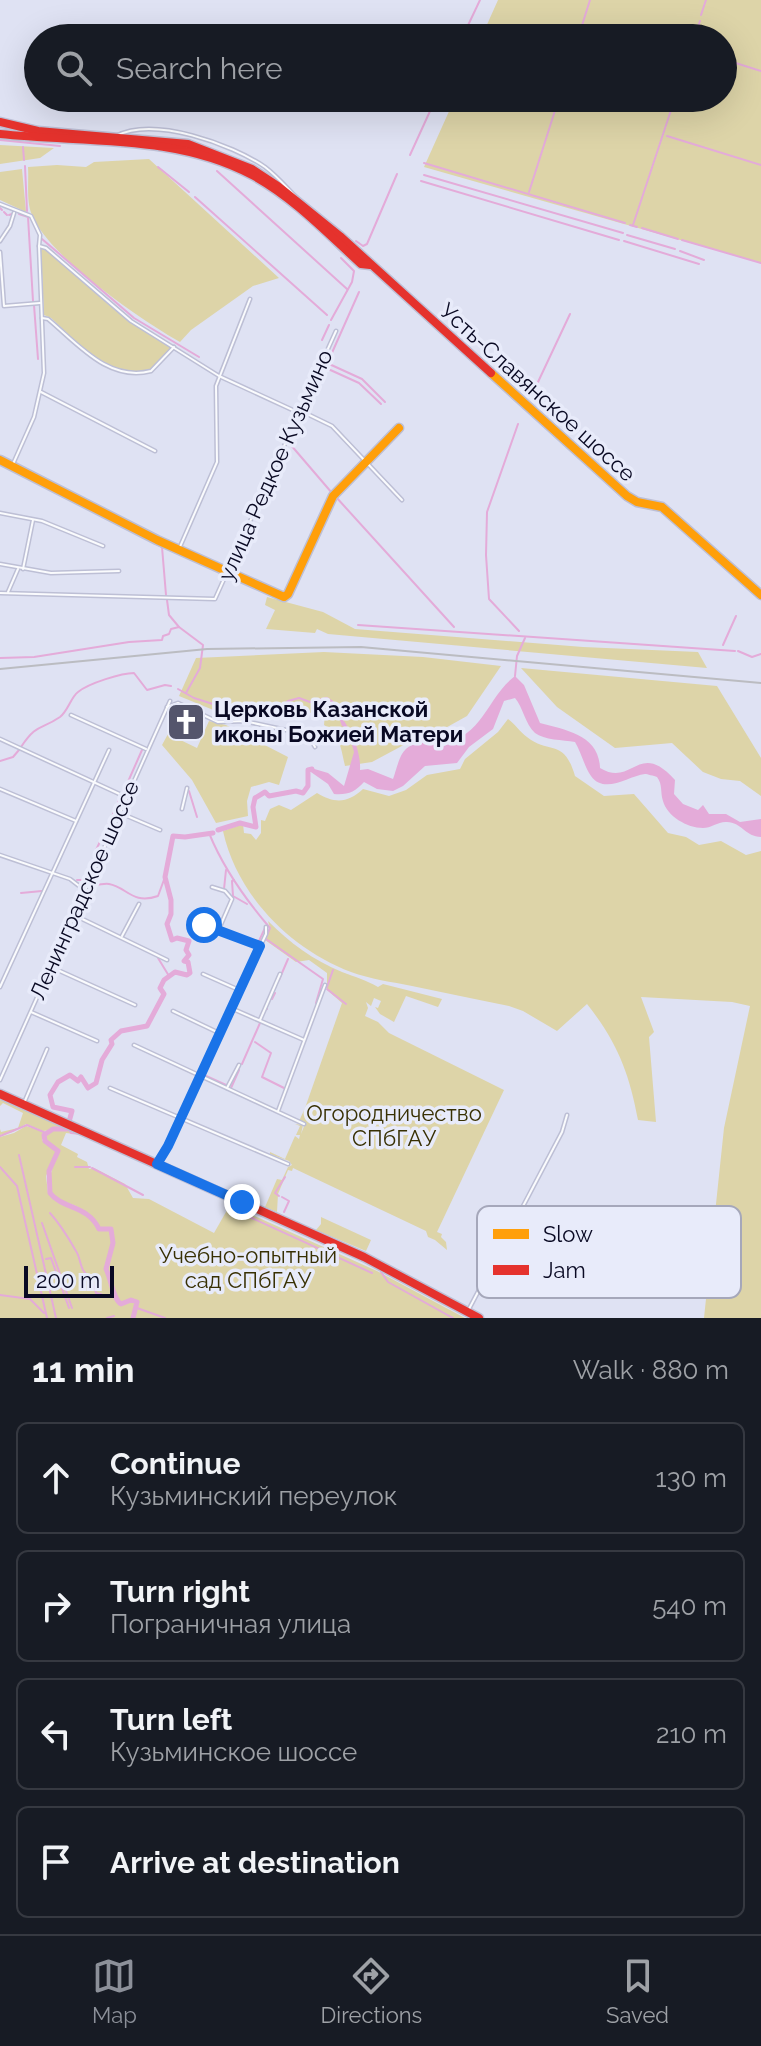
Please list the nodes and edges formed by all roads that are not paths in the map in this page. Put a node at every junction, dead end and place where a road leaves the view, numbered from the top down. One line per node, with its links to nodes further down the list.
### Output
1 (0, 122): 8 (street, Усть-Славянское шоссе)
2 (0, 134): 8 (street, Усть-Славянское шоссе)
3 (0, 204): 4 (street)
4 (14, 211): 5 (street); 6 (street)
5 (0, 241)
6 (39, 246): 10 (street); 13 (street)
7 (0, 252): 10 (street)
8 (372, 265): 34 (street, Усть-Славянское шоссе)
9 (250, 299): 14 (street)
10 (40, 303): 11 (street)
11 (42, 318): 13 (street); 15 (street)
12 (336, 331): 16 (street, улица Редкое Кузьмино)
13 (175, 347): 14 (street)
14 (219, 376): 16 (street); 26 (street)
15 (40, 391): 18 (street); 21 (street)
16 (298, 411): 20 (street); 31 (street, улица Редкое Кузьмино)
17 (399, 428): 20 (street)
18 (155, 451)
19 (0, 460): 21 (street)
20 (365, 462): 22 (street); 31 (street)
21 (12, 466): 26 (street)
22 (402, 500)
23 (0, 513): 24 (street)
24 (33, 519): 25 (street); 29 (street)
25 (103, 546)
26 (179, 550): 31 (street)
27 (0, 564): 28 (street)
28 (19, 568): 29 (street); 33 (street)
29 (23, 569): 30 (street)
30 (119, 571)
31 (226, 573): 33 (street, улица Редкое Кузьмино)
32 (0, 593): 33 (street)
33 (7, 594)
34 (761, 595)
35 (170, 701): 36 (street, Ленинградское шоссе)
36 (167, 707): 39 (street); 40 (street, Ленинградское шоссе)
37 (71, 715): 40 (street)
38 (0, 739): 42 (street)
39 (315, 747)
40 (147, 749): 45 (street, Ленинградское шоссе)
41 (109, 750): 42 (street)
42 (93, 783): 45 (street); 48 (street)
43 (187, 788): 46 (street)
44 (0, 789): 48 (street)
45 (126, 797): 47 (street, Ленинградское шоссе)
46 (182, 809)
47 (119, 813): 49 (street); 53 (street, Ленинградское шоссе)
48 (76, 821): 51 (street)
49 (160, 830)
50 (0, 855): 51 (street)
51 (52, 874): 53 (street); 66 (street)
52 (212, 887): 58 (street)
53 (85, 890): 55 (street, Ленинградское шоссе)
54 (139, 904): 59 (street)
55 (73, 915): 59 (street); 62 (street, Ленинградское шоссе)
56 (204, 925): 58 (street)
57 (266, 927): 60 (street)
58 (218, 930): 60 (street)
59 (121, 938): 61 (street)
60 (260, 946): 67 (street)
61 (167, 960)
62 (50, 967): 68 (street); 71 (street, Ленинградское шоссе)
63 (203, 974): 67 (street)
64 (280, 974): 72 (street)
65 (325, 985): 74 (street)
66 (0, 987)
67 (240, 990): 69 (street)
68 (135, 1005)
69 (232, 1009): 72 (street); 73 (street)
70 (173, 1011): 73 (street)
71 (30, 1012): 75 (street); 80 (street, Ленинградское шоссе)
72 (259, 1021): 74 (street)
73 (220, 1034): 79 (street)
74 (305, 1040): 85 (street)
75 (97, 1041)
76 (134, 1045): 79 (street)
77 (47, 1049): 84 (street)
78 (239, 1065): 82 (street)
79 (201, 1076): 82 (street); 87 (street)
80 (0, 1080)
81 (110, 1088): 87 (street)
82 (227, 1088): 85 (street)
83 (0, 1094): 84 (street)
84 (23, 1104): 89 (street)
85 (278, 1112): 88 (street)
86 (567, 1115): 91 (street)
87 (181, 1118): 89 (street); 90 (street)
88 (304, 1124)
89 (157, 1164): 93 (street)
90 (288, 1164)
91 (523, 1206)
92 (477, 1295): 93 (street)
93 (468, 1312): 94 (street)
94 (479, 1318)

